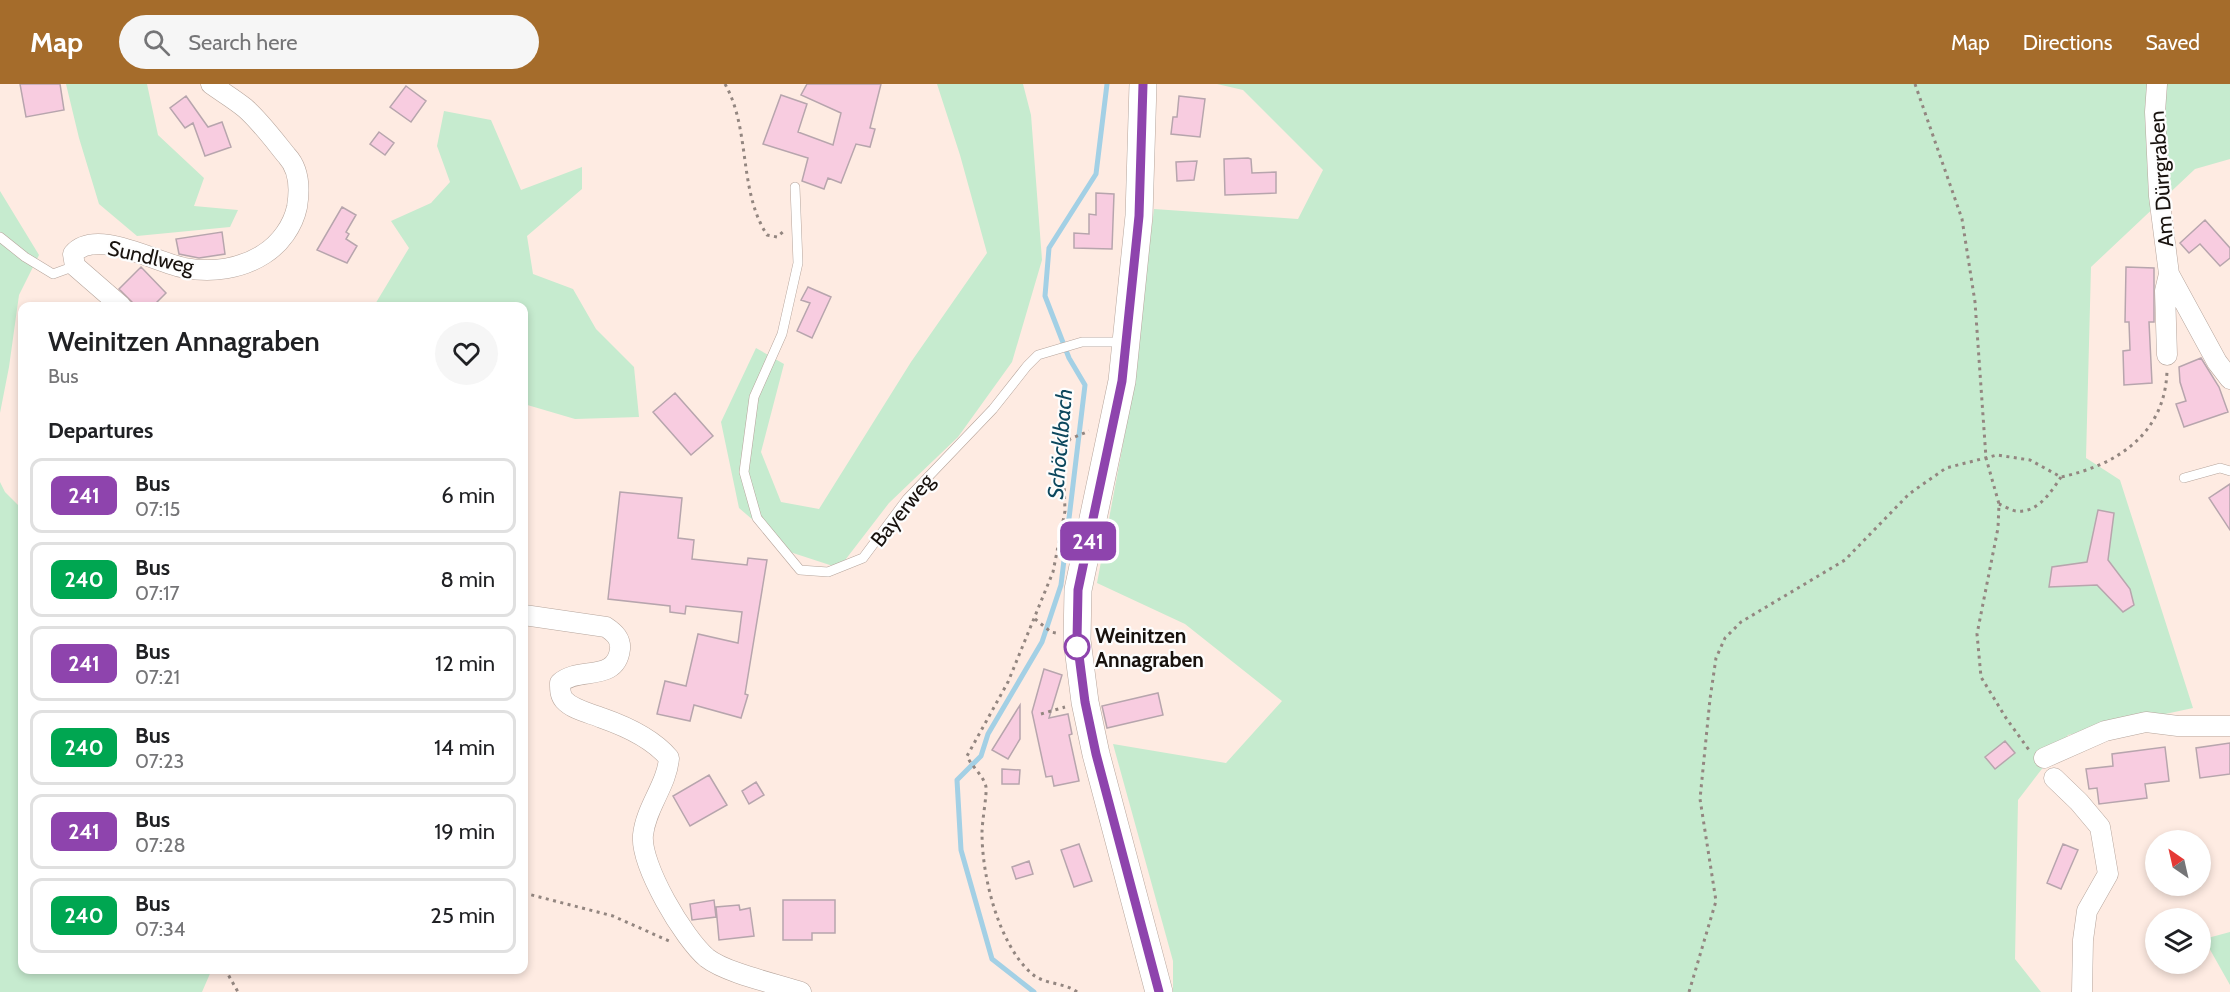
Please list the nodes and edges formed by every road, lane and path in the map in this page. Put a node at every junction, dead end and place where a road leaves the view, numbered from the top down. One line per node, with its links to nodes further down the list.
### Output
1 (211, 84): 9 (street, Sundlweg)
2 (725, 84): 7 (path)
3 (1143, 84): 33 (main road)
4 (1915, 84): 16 (path)
5 (2157, 84): 10 (street, Am Dürrgraben)
6 (795, 187): 7 (lane, Bayerweg)
7 (795, 198): 12 (lane, Bayerweg)
8 (0, 237): 9 (lane)
9 (75, 266): 11 (street, Sundlweg)
10 (2169, 274): 13 (street, Am Dürrgraben); 14 (street, Am Dürrgraben)
11 (116, 302)
12 (1113, 342)
13 (2167, 355): 18 (path)
14 (2230, 379)
15 (1088, 432): 22 (path)
16 (1986, 458): 18 (path); 20 (path); 34 (path)
17 (2230, 471): 19 (lane)
18 (2061, 477): 20 (path)
19 (2184, 478)
20 (1999, 504): 25 (path)
21 (528, 616): 31 (street)
22 (1037, 620): 23 (path); 32 (path)
23 (1057, 633)
24 (2230, 726): 25 (street)
25 (2039, 757)
26 (2054, 778): 35 (street)
27 (528, 894): 28 (path)
28 (670, 942)
29 (228, 974): 30 (path)
30 (238, 992)
31 (801, 992)
32 (1077, 992)
33 (1159, 992)
34 (1689, 992)
35 (2082, 992)

